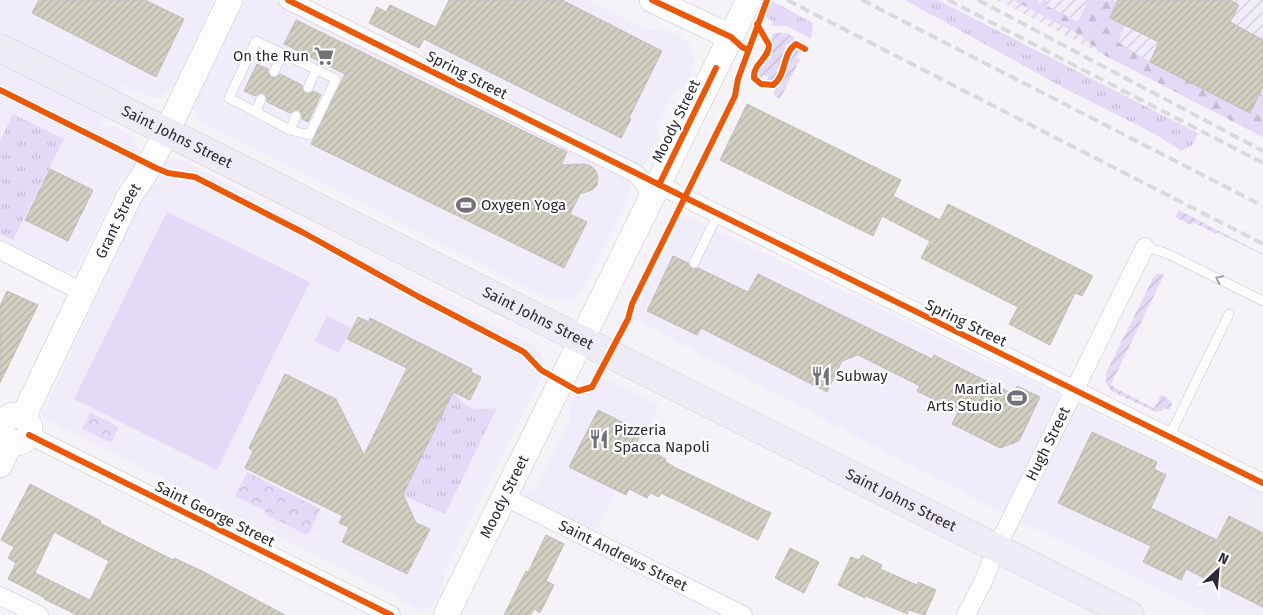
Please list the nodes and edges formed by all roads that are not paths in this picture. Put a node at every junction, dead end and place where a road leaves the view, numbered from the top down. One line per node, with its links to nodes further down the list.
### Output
1 (230, 0): 15 (street, Grant Street)
2 (288, 0): 16 (street, Spring Street)
3 (652, 0): 5 (street)
4 (749, 0): 5 (street, Moody Street)
5 (731, 37): 16 (street, Moody Street)
6 (0, 48): 15 (main road, Saint Johns Street)
7 (282, 54): 8 (lane); 9 (lane); 12 (lane)
8 (316, 70): 10 (lane); 14 (lane)
9 (274, 72)
10 (308, 88)
11 (261, 99): 12 (lane)
12 (256, 112): 14 (lane)
13 (296, 116): 14 (lane)
14 (290, 130)
15 (167, 131): 21 (street, Grant Street); 24 (main road, Saint Johns Street)
16 (655, 192): 17 (street, Spring Street); 24 (street, Moody Street)
17 (718, 214): 20 (lane); 25 (street, Spring Street)
18 (1145, 247): 22 (lane, one-way to 18); 25 (street, Hugh Street)
19 (0, 250): 21 (street)
20 (694, 263)
21 (82, 292): 26 (street, Grant Street)
22 (1263, 301)
23 (1229, 314): 27 (lane)
24 (582, 340): 30 (street, Moody Street); 31 (main road, Saint Johns Street)
25 (1074, 390): 27 (street, Spring Street); 31 (street, Hugh Street)
26 (13, 427): 28 (street, Grant Street); 34 (street, Saint George Street)
27 (1169, 436): 29 (street, Spring Street)
28 (0, 464)
29 (1263, 483)
30 (503, 496): 35 (street, Moody Street); 36 (street, Saint Andrews Street)
31 (996, 549): 37 (street, Hugh Street); 38 (main road, Saint Johns Street)
32 (0, 596): 33 (street)
33 (39, 615)
34 (391, 615)
35 (446, 615)
36 (743, 615)
37 (966, 615)
38 (1130, 615)

